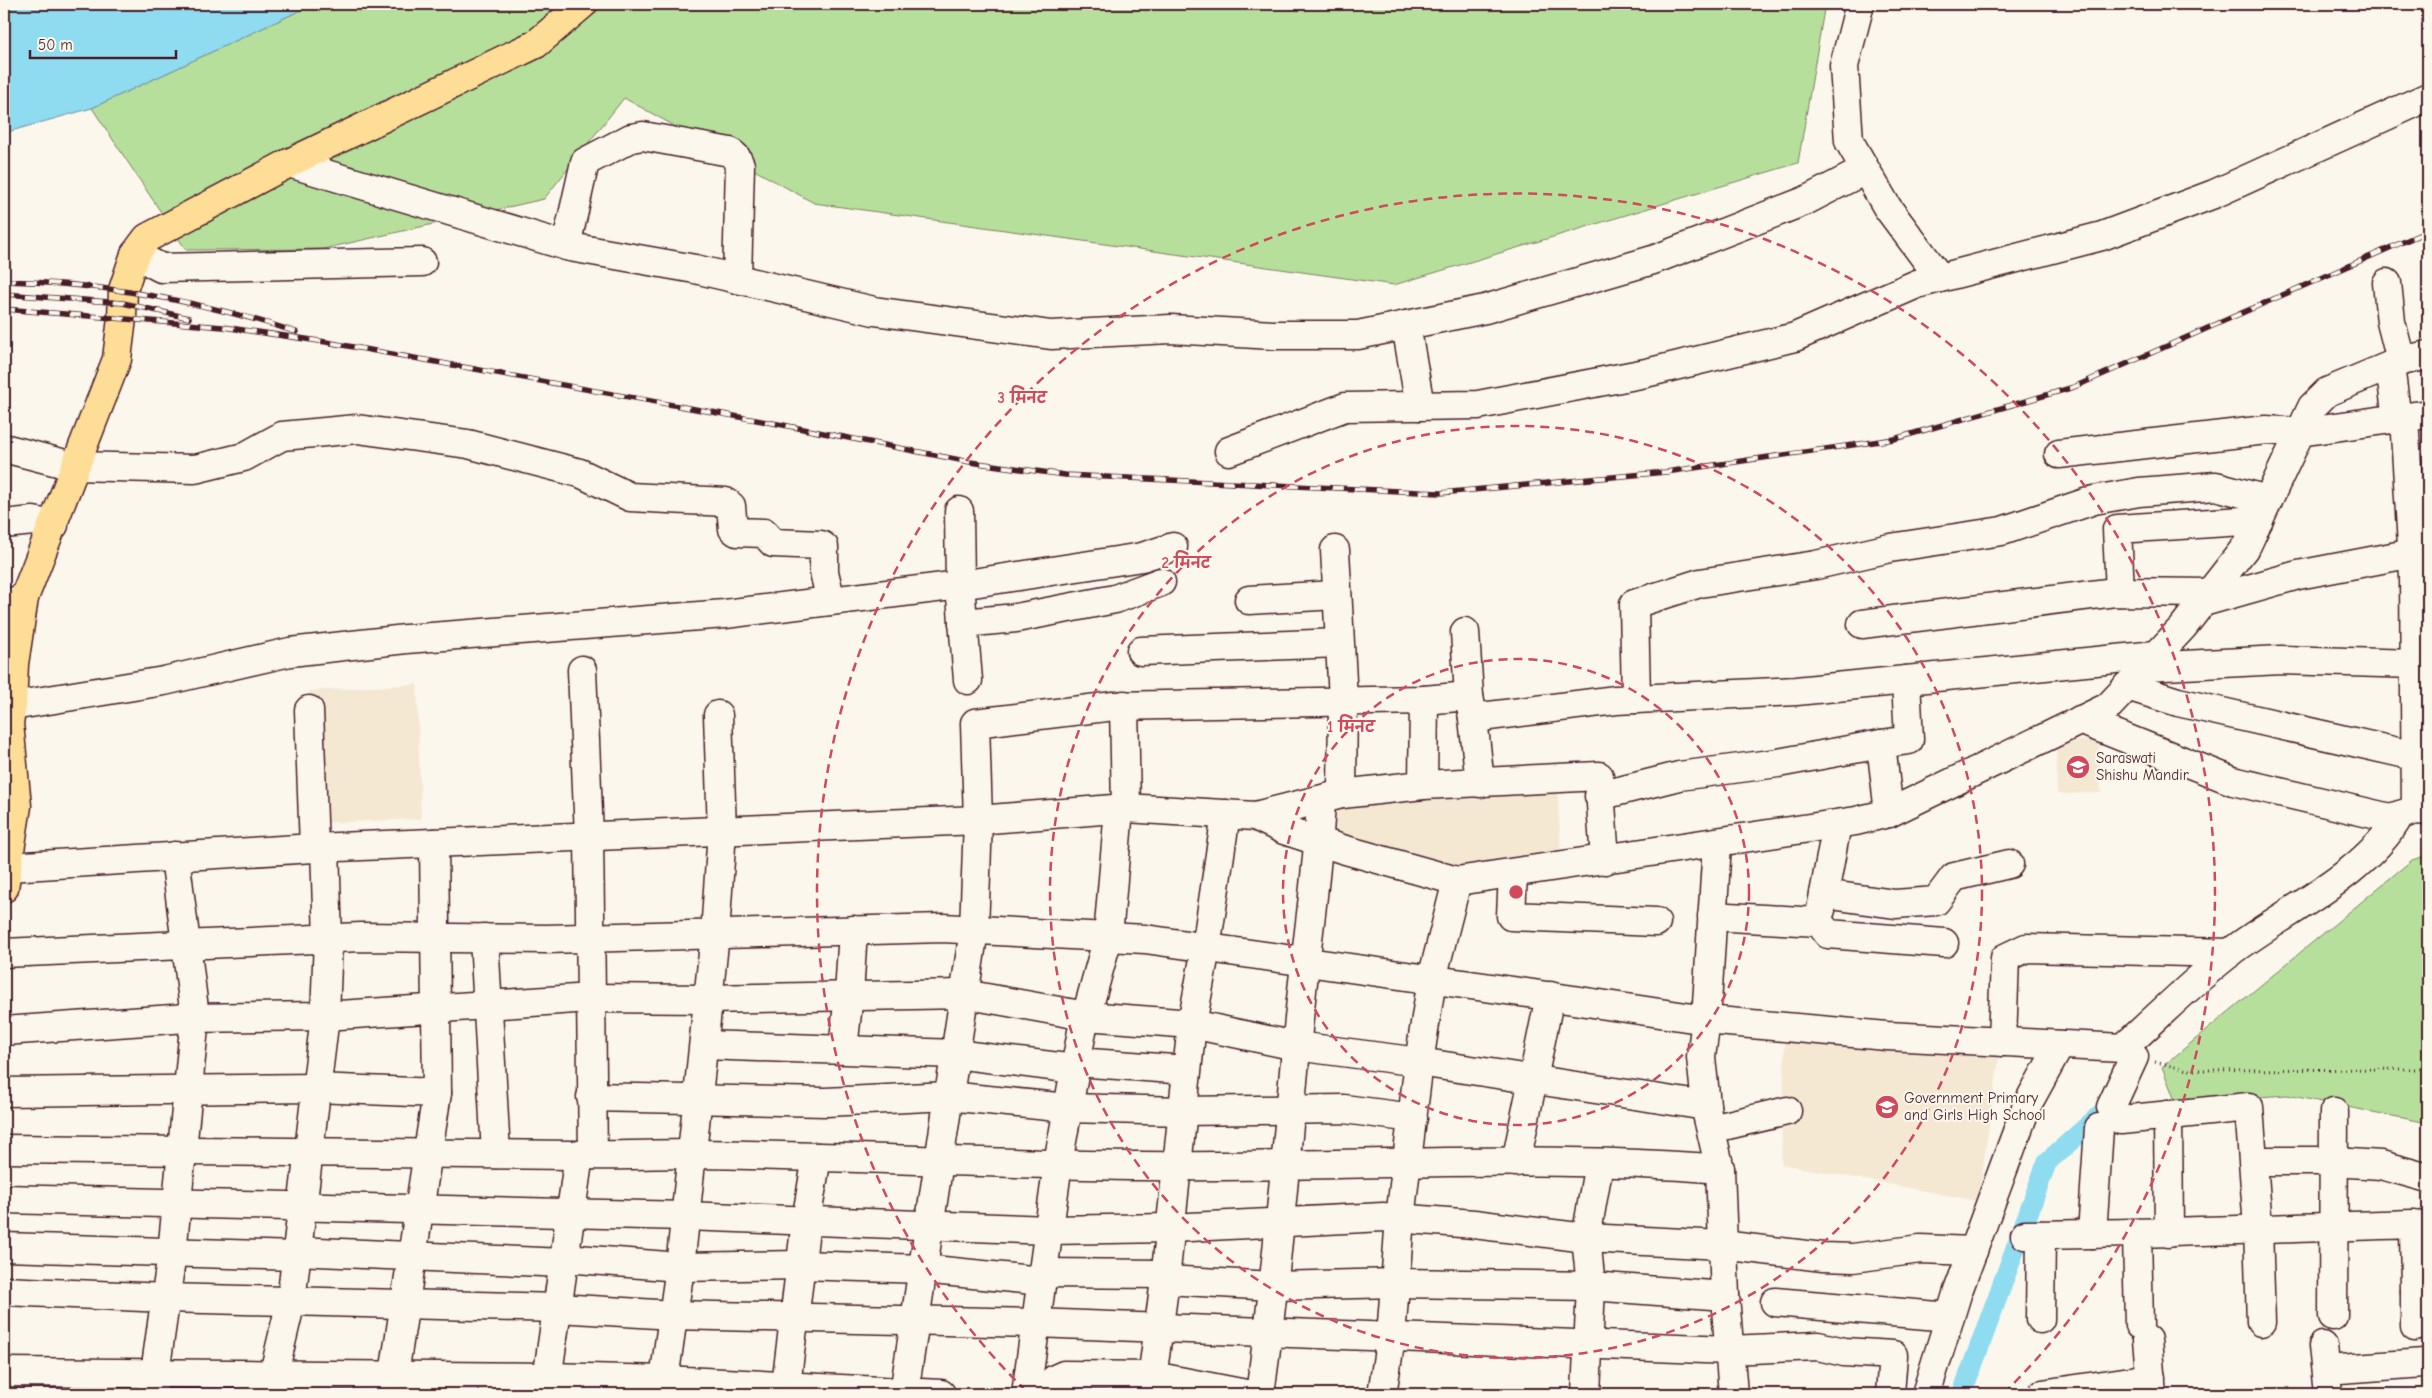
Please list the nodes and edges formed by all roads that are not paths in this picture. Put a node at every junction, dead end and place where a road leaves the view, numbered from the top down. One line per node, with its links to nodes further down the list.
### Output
1 (584, 4): 4 (main road)
2 (1860, 4): 5 (street)
3 (2428, 97): 9 (street)
4 (289, 164): 6 (street); 7 (main road)
5 (1865, 170): 9 (street); 12 (street)
6 (566, 246): 10 (street); 10 (street)
7 (135, 254): 8 (street); 21 (main road)
8 (422, 262)
9 (1940, 278): 15 (street)
10 (736, 279): 12 (street)
11 (2387, 283): 14 (street)
12 (1406, 325): 15 (street)
13 (2428, 355): 14 (street)
14 (2396, 363): 16 (street); 17 (street)
15 (1420, 406): 19 (street)
16 (2410, 417): 17 (street); 28 (street)
17 (2299, 432): 20 (street); 22 (street)
18 (4, 448): 21 (street)
19 (1229, 452)
20 (2059, 454)
21 (73, 466): 25 (main road); 34 (street)
22 (2263, 510): 31 (street); 33 (street); 47 (street)
23 (958, 511): 30 (street)
24 (4, 524): 25 (street)
25 (54, 525): 36 (main road)
26 (1173, 547): 30 (street)
27 (1335, 550): 32 (street)
28 (2413, 554): 33 (street); 42 (street)
29 (1161, 582): 37 (street)
30 (960, 585): 34 (street); 37 (street)
31 (2120, 592): 33 (street); 38 (street)
32 (1336, 595): 35 (street); 40 (street)
33 (2206, 597): 43 (street)
34 (831, 600): 54 (street)
35 (1249, 600)
36 (14, 602): 54 (main road)
37 (963, 623): 45 (street)
38 (1862, 624)
39 (1465, 632): 51 (street)
40 (1339, 643): 41 (street); 48 (street)
41 (1141, 650)
42 (2415, 664): 43 (street); 57 (street)
43 (2143, 669): 46 (street); 55 (street); 57 (street)
44 (582, 670): 71 (street)
45 (968, 680)
46 (1906, 680): 47 (street); 56 (street)
47 (1636, 699): 51 (street)
48 (1343, 700): 49 (street); 50 (street); 62 (street)
49 (1424, 700): 51 (street); 60 (street)
50 (1124, 705): 63 (street); 68 (street)
51 (1471, 707): 59 (street)
52 (309, 710): 75 (street)
53 (718, 715): 70 (street)
54 (8, 717): 58 (main road)
55 (2080, 720): 64 (street); 65 (street)
56 (1881, 744): 61 (street); 65 (street)
57 (2415, 756): 64 (street)
58 (9, 761): 80 (main road)
59 (1480, 784): 60 (street); 61 (street)
60 (1423, 785): 62 (street)
61 (1599, 796): 77 (street)
62 (1331, 797): 67 (street); 72 (street)
63 (1123, 808): 66 (street); 68 (street); 89 (street)
64 (2415, 812): 98 (street)
65 (1889, 813): 69 (street)
66 (1226, 814): 67 (street); 96 (street)
67 (1255, 816): 72 (street)
68 (978, 820): 70 (street); 87 (street)
69 (1837, 824): 74 (street); 82 (street)
70 (722, 831): 71 (street); 88 (street)
71 (589, 836): 73 (street); 92 (street)
72 (1319, 841): 81 (street); 99 (street)
73 (434, 843): 75 (street); 90 (street)
74 (1717, 844): 77 (street); 83 (street)
75 (320, 848): 76 (street); 93 (street)
76 (175, 856): 80 (street); 95 (street)
77 (1605, 860): 79 (street)
78 (2009, 864): 82 (street)
79 (1513, 873): 81 (street); 84 (street)
80 (6, 878)
81 (1457, 881): 100 (street)
82 (1824, 894): 85 (street)
83 (1712, 916): 85 (street); 111 (street)
84 (1656, 922)
85 (1819, 922): 94 (street)
86 (853, 930): 87 (street); 88 (street); 101 (street)
87 (974, 930): 89 (street); 102 (street)
88 (715, 934): 92 (street); 105 (street)
89 (1108, 937): 96 (street); 109 (street)
90 (435, 938): 91 (street); 93 (street); 107 (street)
91 (484, 938): 92 (street); 106 (street)
92 (590, 938): 104 (street)
93 (328, 939): 95 (street); 108 (street)
94 (1944, 943)
95 (186, 946): 97 (street); 110 (street)
96 (1206, 948): 99 (street); 112 (street)
97 (4, 953)
98 (2230, 953): 114 (street); 119 (street)
99 (1305, 962): 100 (street); 117 (street)
100 (1432, 979): 103 (street); 121 (street)
101 (849, 994): 102 (street); 105 (street); 118 (street)
102 (964, 994): 109 (street); 120 (street)
103 (1550, 996): 111 (street); 124 (street)
104 (590, 998): 105 (street); 106 (street); 130 (street)
105 (708, 999): 115 (street)
106 (488, 1004): 107 (street); 145 (street)
107 (435, 1008): 108 (street); 128 (street)
108 (325, 1016): 110 (street); 126 (street)
109 (1086, 1016): 112 (street); 122 (street)
110 (195, 1018): 113 (street); 125 (street)
111 (1706, 1020): 114 (street); 139 (street)
112 (1192, 1024): 117 (street); 123 (street)
113 (4, 1031)
114 (2002, 1042): 116 (street)
115 (704, 1045): 118 (street); 131 (street)
116 (2060, 1045): 119 (street); 181 (street)
117 (1296, 1046): 121 (street); 133 (street)
118 (843, 1049): 120 (street)
119 (2129, 1053): 137 (street)
120 (955, 1054): 122 (street); 129 (street)
121 (1419, 1062): 124 (street); 138 (street)
122 (1076, 1066): 123 (street); 132 (street)
123 (1187, 1070): 134 (street)
124 (1534, 1079): 139 (street); 152 (street)
125 (188, 1088): 126 (street); 127 (street); 142 (street)
126 (316, 1088): 128 (street); 143 (street)
127 (4, 1092)
128 (438, 1092): 144 (street)
129 (948, 1096): 131 (street); 132 (street); 149 (street)
130 (592, 1097): 131 (street); 147 (street)
131 (698, 1099): 146 (street)
132 (1068, 1108): 134 (street); 154 (street)
133 (1290, 1110): 134 (street); 138 (street); 157 (street)
134 (1182, 1111): 156 (street)
135 (1787, 1111): 139 (street)
136 (2334, 1112): 153 (street)
137 (2168, 1116): 151 (street); 175 (street)
138 (1413, 1118): 150 (street)
139 (1708, 1118): 158 (street)
140 (2099, 1128): 176 (street)
141 (4, 1149): 142 (street)
142 (181, 1151): 143 (street); 161 (street)
143 (308, 1151): 144 (street); 162 (street)
144 (429, 1153): 145 (street); 163 (street)
145 (496, 1154): 147 (street)
146 (692, 1154): 147 (street); 148 (street); 165 (street)
147 (586, 1155): 164 (street)
148 (817, 1157): 149 (street); 167 (street)
149 (939, 1160): 154 (street); 169 (street)
150 (1408, 1161): 152 (street); 157 (street); 166 (street)
151 (2254, 1161): 153 (street); 173 (street)
152 (1516, 1162): 155 (street)
153 (2334, 1162): 159 (street); 171 (street)
154 (1058, 1163): 156 (street); 174 (street)
155 (1599, 1163): 158 (street); 178 (street)
156 (1175, 1166): 157 (street); 172 (street)
157 (1285, 1166): 168 (street)
158 (1720, 1169): 179 (street)
159 (2428, 1178)
160 (4, 1198): 161 (street)
161 (176, 1203): 162 (street); 183 (street)
162 (301, 1208): 163 (street); 182 (street)
163 (420, 1210): 164 (street); 184 (street)
164 (571, 1215): 165 (street); 185 (street)
165 (686, 1216): 167 (street); 187 (street)
166 (1400, 1218): 168 (street); 178 (street); 191 (street)
167 (806, 1221): 169 (street); 186 (street)
168 (1280, 1223): 172 (street); 192 (street)
169 (930, 1225): 174 (street); 188 (street)
170 (2421, 1225): 171 (street); 194 (street)
171 (2335, 1226): 173 (street); 204 (street)
172 (1170, 1228): 174 (street); 190 (street)
173 (2258, 1228): 175 (street); 209 (street)
174 (1049, 1230): 189 (street)
175 (2169, 1233): 177 (street)
176 (2092, 1234): 177 (street); 208 (street)
177 (2137, 1234): 226 (street)
178 (1586, 1238): 179 (street); 193 (street)
179 (1722, 1246): 181 (street); 196 (street)
180 (4, 1247): 183 (street)
181 (1973, 1251): 206 (street)
182 (296, 1253): 183 (street); 184 (street); 198 (street)
183 (172, 1254): 197 (street)
184 (413, 1256): 185 (street); 200 (street)
185 (564, 1260): 187 (street); 201 (street)
186 (800, 1265): 187 (street); 188 (street); 205 (street)
187 (680, 1267): 203 (street)
188 (923, 1269): 189 (street); 207 (street)
189 (1042, 1277): 190 (street); 210 (street)
190 (1165, 1277): 192 (street); 212 (street)
191 (1397, 1283): 192 (street); 193 (street); 214 (street)
192 (1274, 1286): 213 (street)
193 (1591, 1286): 196 (street); 215 (street)
194 (2421, 1290): 211 (street)
195 (4, 1291): 197 (street)
196 (1725, 1296): 216 (street)
197 (166, 1298): 198 (street); 221 (street)
198 (290, 1301): 200 (street); 222 (street)
199 (1775, 1302): 202 (street)
200 (406, 1305): 201 (street); 223 (street)
201 (558, 1308): 203 (street); 225 (street)
202 (1850, 1308): 206 (street); 217 (street)
203 (673, 1315): 205 (street); 227 (street)
204 (2333, 1316)
205 (794, 1317): 207 (street); 228 (street)
206 (1950, 1317): 239 (street)
207 (915, 1319): 210 (street); 229 (street)
208 (2040, 1319)
209 (2260, 1322)
210 (1036, 1323): 212 (street); 231 (street)
211 (2415, 1327)
212 (1159, 1329): 213 (street); 224 (street)
213 (1269, 1331): 214 (street); 234 (street)
214 (1391, 1337): 215 (street); 235 (street)
215 (1588, 1344): 216 (street); 236 (street)
216 (1729, 1350): 217 (street); 237 (street)
217 (1844, 1352): 238 (street)
218 (2424, 1364): 219 (street)
219 (2326, 1370)
220 (4, 1372): 221 (street)
221 (154, 1384): 222 (street)
222 (271, 1384): 223 (street)
223 (393, 1384): 225 (street)
224 (1152, 1385): 232 (street); 233 (street)
225 (547, 1386): 227 (street)
226 (2151, 1386): 240 (street)
227 (663, 1387): 228 (street)
228 (786, 1391): 229 (street)
229 (904, 1393): 230 (street)
230 (940, 1394)
231 (1026, 1394)
232 (1039, 1394)
233 (1246, 1394)
234 (1260, 1394)
235 (1382, 1394)
236 (1586, 1394)
237 (1733, 1394)
238 (1890, 1394)
239 (1926, 1394)
240 (2042, 1394)

